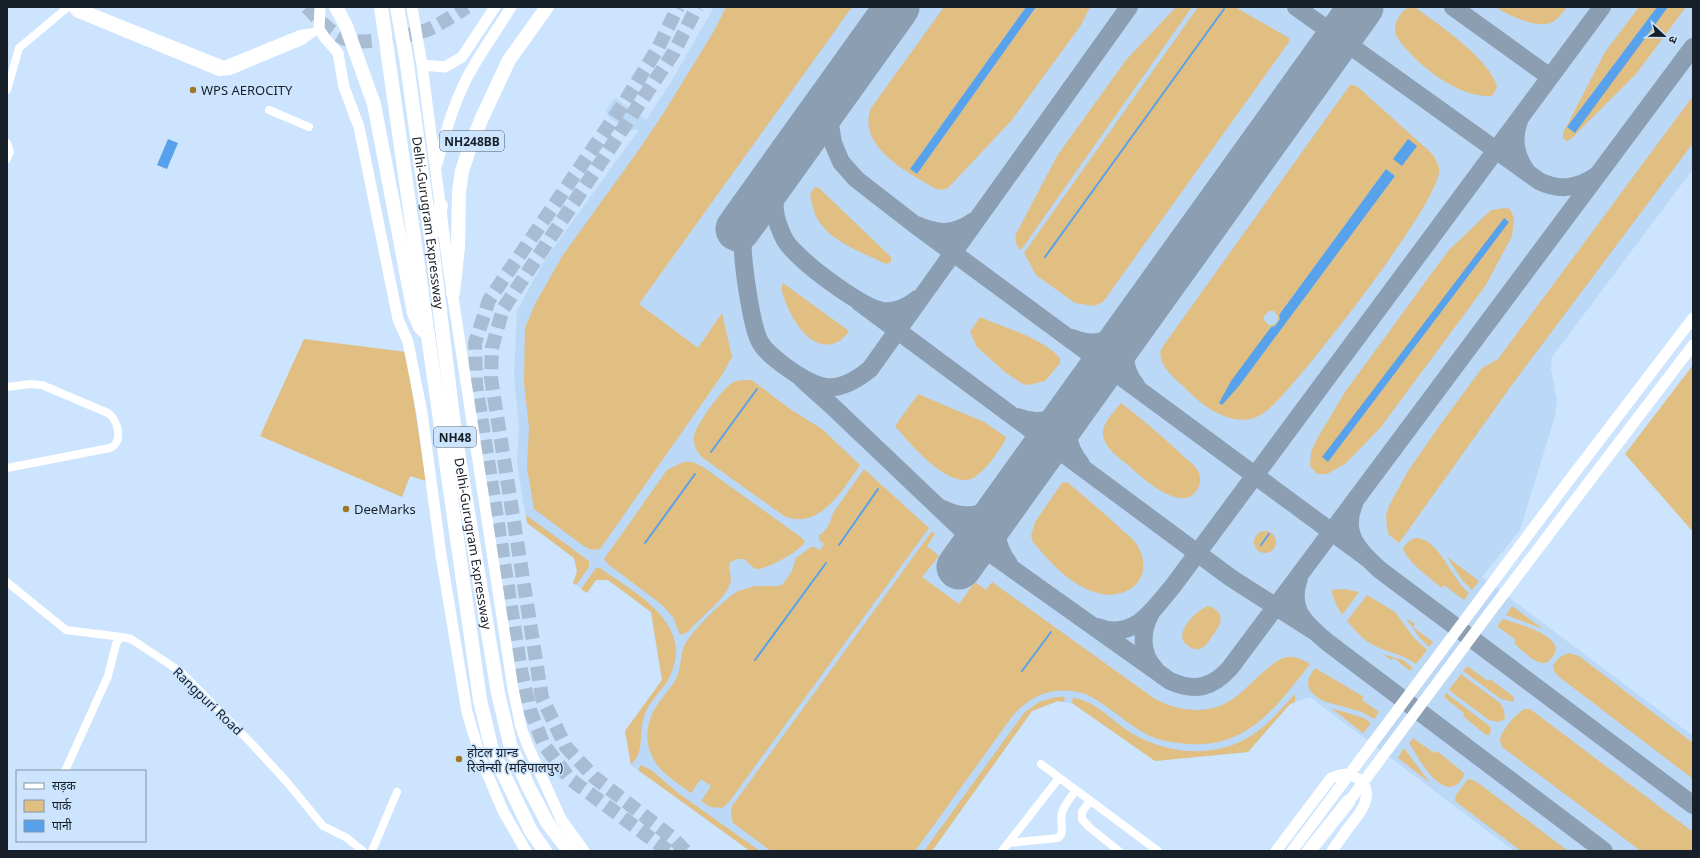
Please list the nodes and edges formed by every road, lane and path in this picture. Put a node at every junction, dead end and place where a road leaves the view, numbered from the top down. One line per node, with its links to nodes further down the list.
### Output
1 (70, 7): 11 (street); 13 (street)
2 (79, 7): 11 (street)
3 (320, 7): 11 (main road)
4 (336, 7): 25 (highway)
5 (380, 7): 25 (highway, Delhi-Gurugram Expressway / NH48)
6 (397, 7): 20 (highway, Delhi-Gurugram Expressway / NH48)
7 (412, 7): 12 (main road)
8 (495, 7): 12 (main road)
9 (511, 7): 18 (main road)
10 (547, 7): 22 (highway, NH248BB)
11 (317, 30): 39 (main road)
12 (422, 65): 18 (main road)
13 (7, 90)
14 (269, 110): 15 (street)
15 (309, 127)
16 (7, 143): 17 (street)
17 (7, 159)
18 (436, 170): 19 (main road)
19 (441, 206): 20 (highway); 22 (main road)
20 (431, 238): 21 (highway, Delhi-Gurugram Expressway / NH48)
21 (434, 261): 22 (highway); 23 (highway, Delhi-Gurugram Expressway / NH48)
22 (452, 286): 23 (main road); 44 (main road)
23 (440, 312): 43 (highway, Delhi-Gurugram Expressway / NH48)
24 (1693, 318): 49 (main road)
25 (428, 335): 42 (highway, Delhi-Gurugram Expressway / NH48)
26 (1693, 345): 37 (main road)
27 (7, 387): 28 (street)
28 (7, 468)
29 (7, 582): 30 (street, Rangpuri Road)
30 (120, 637): 32 (street); 40 (street, Rangpuri Road)
31 (1041, 764): 33 (street)
32 (65, 770)
33 (1059, 778): 34 (street); 38 (street)
34 (1076, 790): 36 (street); 38 (street)
35 (397, 792): 41 (street)
36 (1090, 800): 46 (street); 47 (street)
37 (1348, 802): 50 (highway); 51 (main road)
38 (1008, 843): 45 (street)
39 (524, 850)
40 (363, 851)
41 (372, 851)
42 (545, 851)
43 (569, 851)
44 (584, 851)
45 (1002, 851)
46 (1119, 851)
47 (1158, 851)
48 (1276, 851): 52 (main road)
49 (1292, 851)
50 (1310, 851)
51 (1318, 851)
52 (1332, 851)

